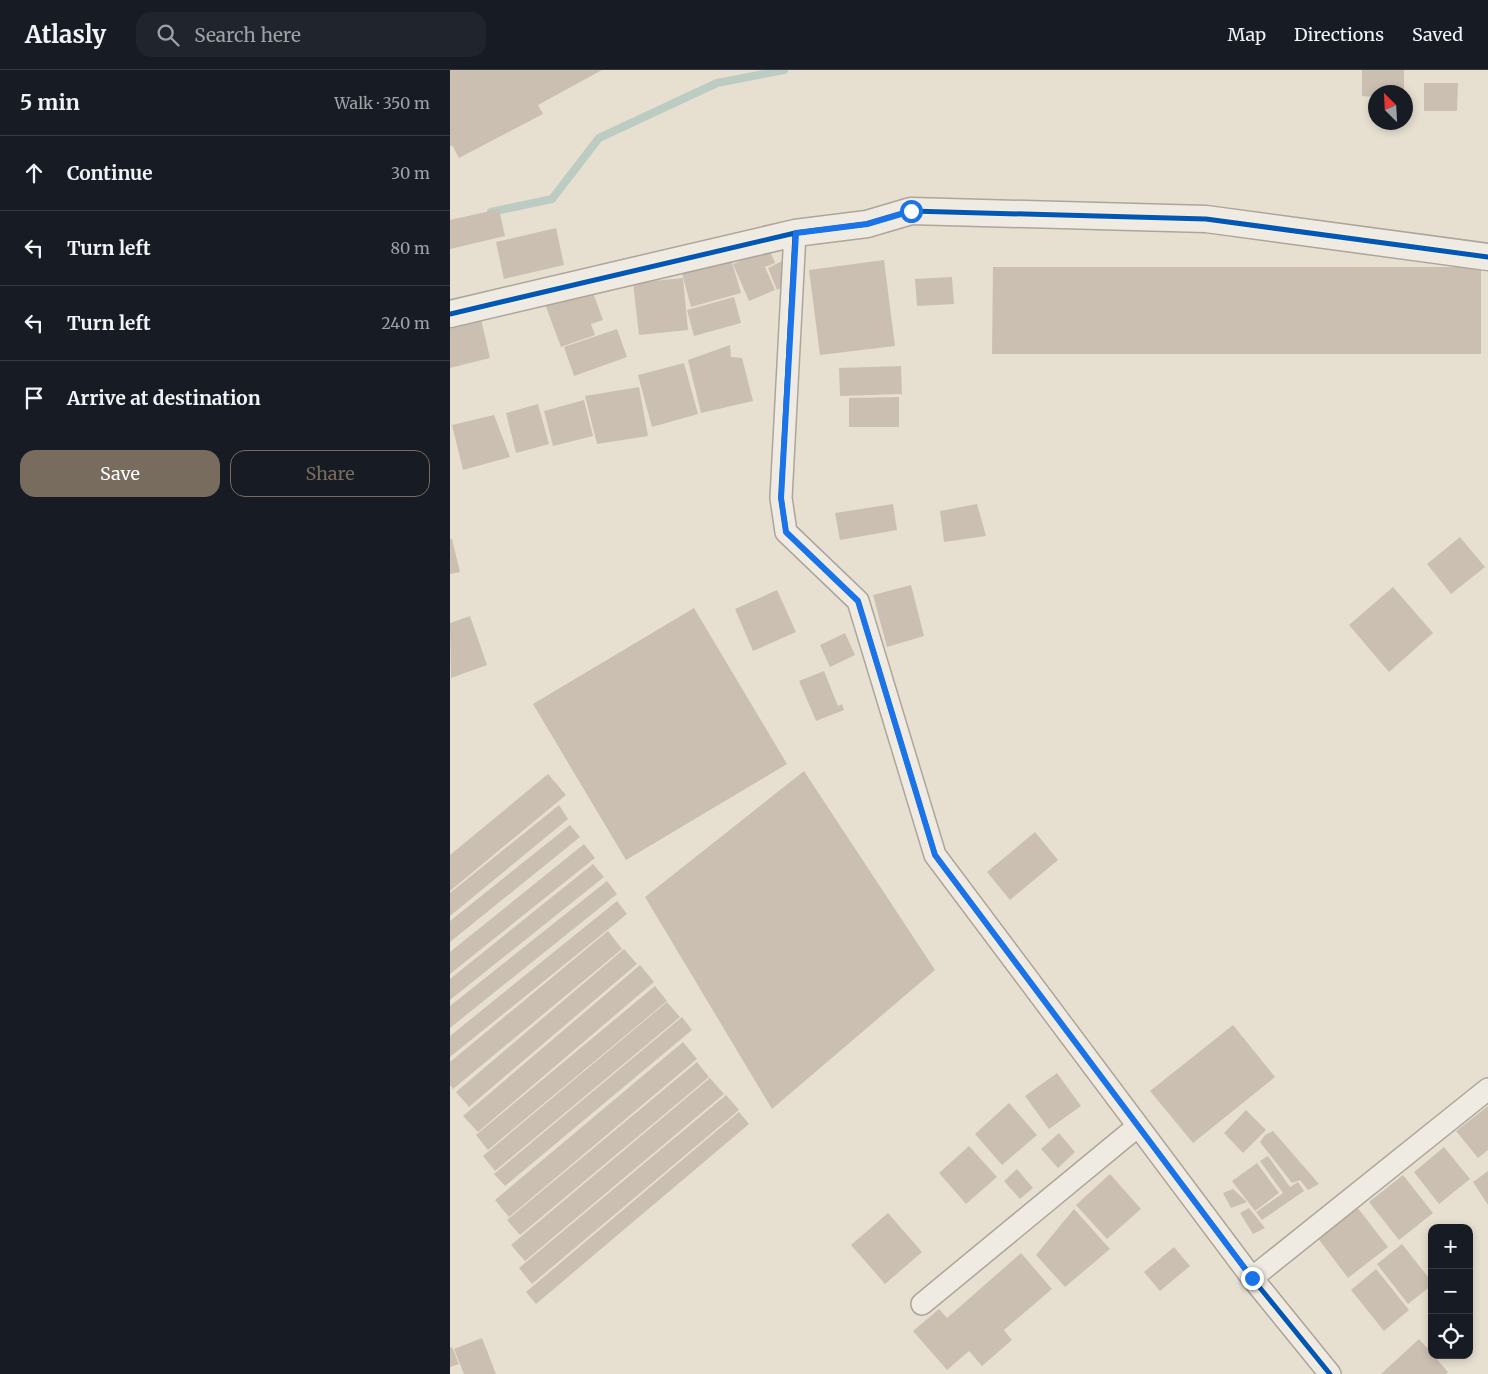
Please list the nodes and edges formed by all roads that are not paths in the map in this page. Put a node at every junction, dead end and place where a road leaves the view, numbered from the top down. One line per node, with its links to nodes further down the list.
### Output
1 (796, 233): 2 (street); 3 (street); 5 (street)
2 (1488, 256)
3 (450, 314)
4 (1488, 1089): 6 (street)
5 (1138, 1126): 6 (street); 7 (street)
6 (1252, 1278): 8 (street)
7 (922, 1304)
8 (1330, 1374)

